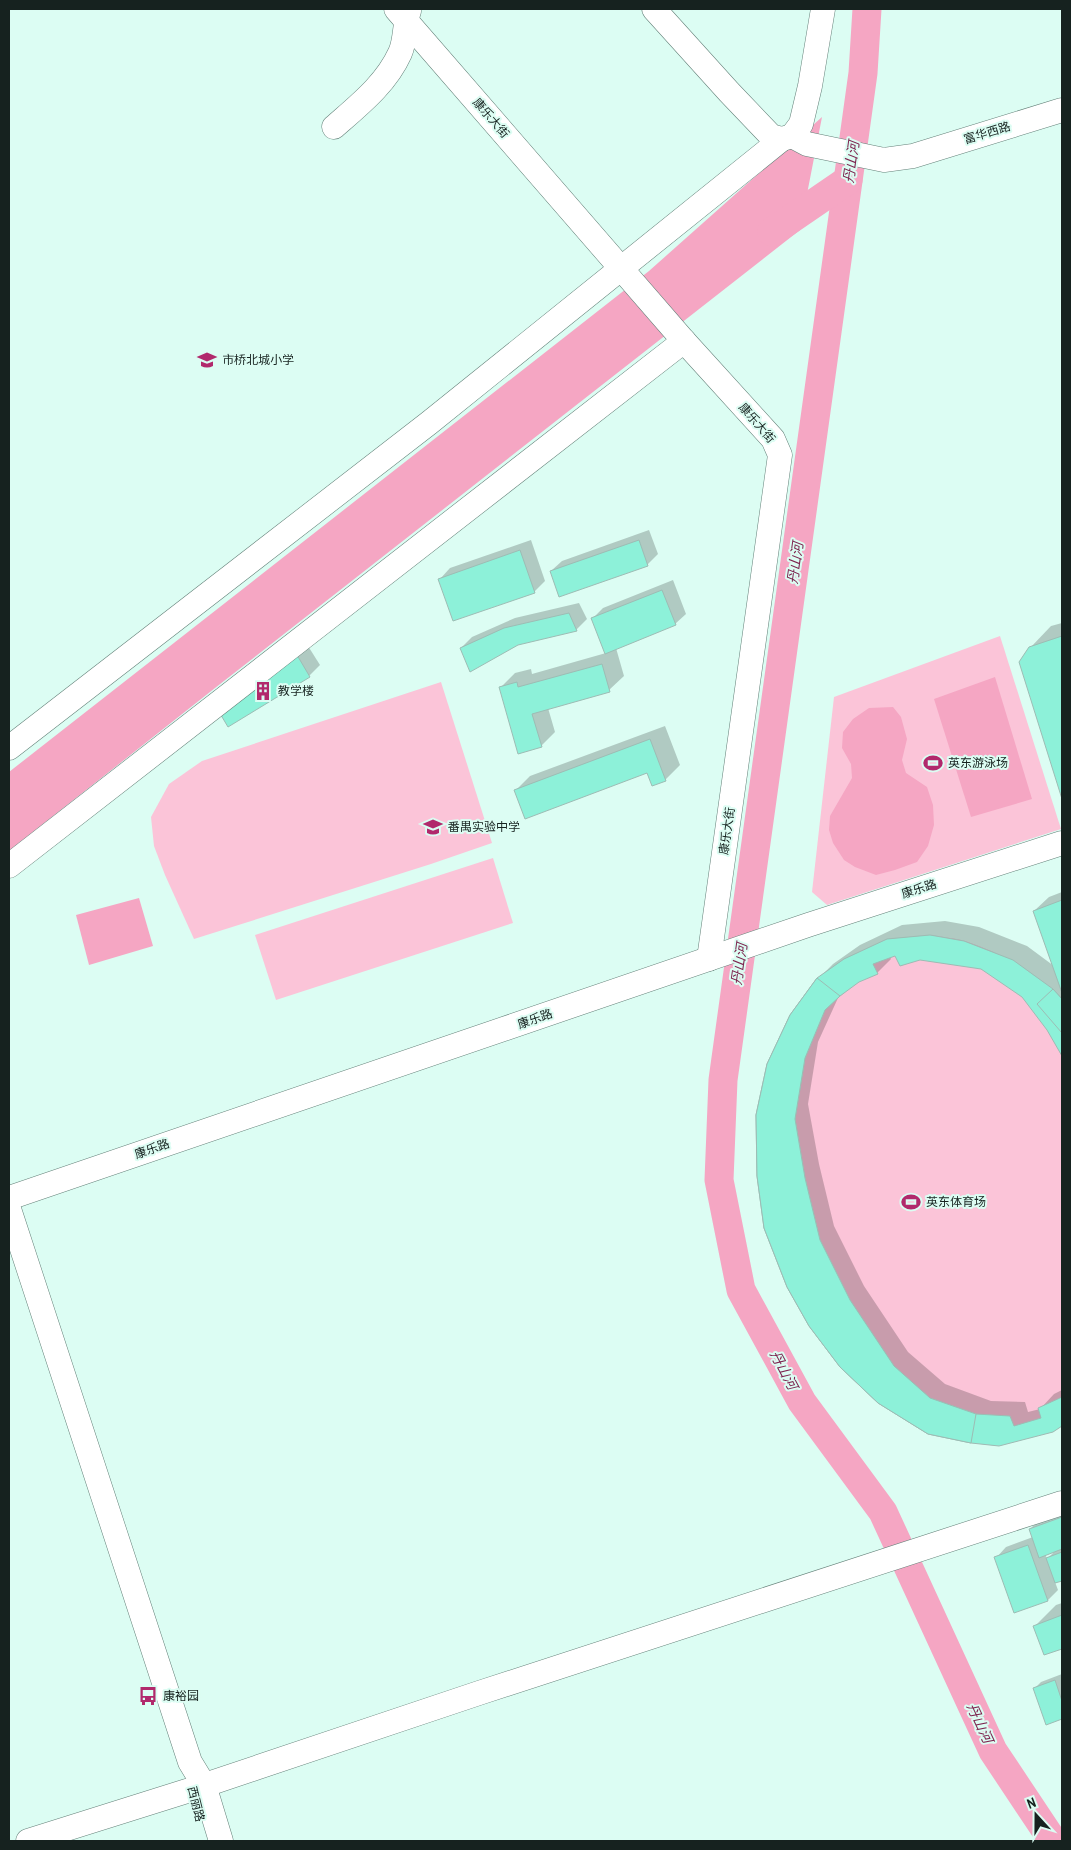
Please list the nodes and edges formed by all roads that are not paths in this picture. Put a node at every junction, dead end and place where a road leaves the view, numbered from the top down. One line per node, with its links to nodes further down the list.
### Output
1 (654, 9): 6 (street, 富华西路)
2 (823, 9): 6 (street)
3 (404, 12): 5 (street); 7 (street, 康乐大街)
4 (1062, 110): 6 (street, 富华西路)
5 (334, 127)
6 (787, 137): 7 (street)
7 (626, 273): 8 (street, 康乐大街); 9 (street)
8 (684, 341): 11 (street); 12 (street, 康乐大街)
9 (9, 748)
10 (1062, 843): 12 (street, 康乐路)
11 (9, 866)
12 (717, 957): 13 (street, 康乐路)
13 (9, 1198)
14 (9, 1209): 16 (street, 西丽路)
15 (1062, 1503): 16 (street)
16 (197, 1788): 17 (street); 18 (street, 西丽路); 19 (street, 西丽路)
17 (28, 1841)
18 (206, 1841)
19 (221, 1841)

